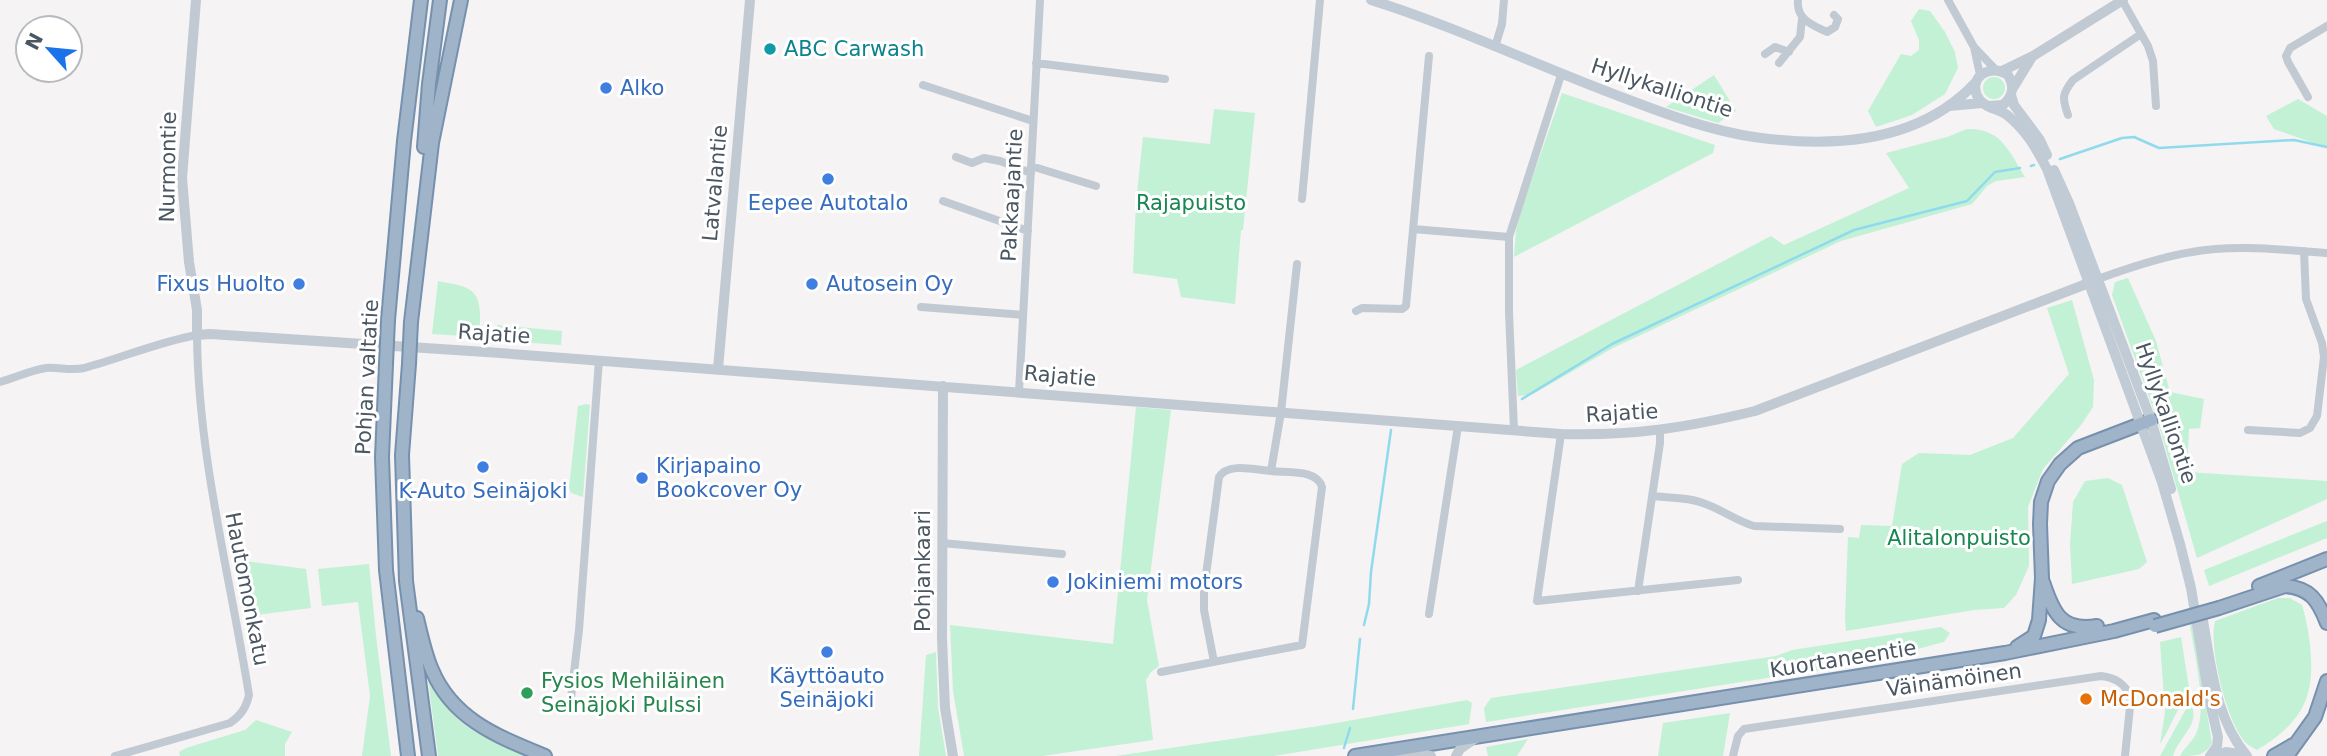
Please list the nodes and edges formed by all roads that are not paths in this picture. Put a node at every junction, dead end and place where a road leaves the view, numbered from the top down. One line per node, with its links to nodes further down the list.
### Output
1 (196, 0): 53 (street, Nurmontie)
2 (440, 0): 52 (highway, Pohjan valtatie)
3 (461, 0): 52 (highway)
4 (750, 0): 55 (street, Latvalantie)
5 (1040, 0): 23 (street, Pakkaajantie)
6 (1320, 0): 40 (street)
7 (1371, 0): 17 (main road, Hyllykalliontie)
8 (1504, 0): 17 (street)
9 (1798, 0): 14 (street)
10 (1948, 0): 18 (street)
11 (2122, 0): 16 (street); 22 (street)
12 (421, 2): 89 (highway, Pohjan valtatie, bridge)
13 (1834, 15): 14 (street)
14 (1802, 19): 19 (street)
15 (2327, 26): 31 (street)
16 (2141, 34): 34 (street); 35 (street)
17 (1495, 47): 26 (main road, Hyllykalliontie)
18 (1974, 47): 25 (street); 27 (street)
19 (1789, 52): 20 (street); 24 (street)
20 (1765, 54)
21 (1429, 56): 42 (street)
22 (2033, 56): 25 (street); 30 (street)
23 (1037, 63): 28 (street); 36 (street, Pakkaajantie)
24 (1779, 63)
25 (1998, 70): 27 (main road); 30 (main road)
26 (1561, 75): 33 (main road, Hyllykalliontie); 44 (street)
27 (1978, 78): 32 (main road); 33 (main road, Hyllykalliontie)
28 (1165, 79)
29 (923, 85): 36 (street)
30 (2012, 91): 32 (main road); 48 (main road, Hyllykalliontie)
31 (2308, 97)
32 (1986, 105): 33 (main road, Hyllykalliontie); 48 (main road, Hyllykalliontie)
33 (1949, 106)
34 (2156, 106)
35 (2068, 115)
36 (1033, 121): 38 (street, Pakkaajantie)
37 (956, 157): 38 (street)
38 (1031, 169): 39 (street); 43 (street, Pakkaajantie)
39 (1096, 186)
40 (1302, 199)
41 (943, 201): 43 (street)
42 (1413, 229): 44 (street); 50 (street)
43 (1028, 231): 51 (street, Pakkaajantie)
44 (1509, 237): 62 (street)
45 (2304, 251): 46 (street); 48 (street); 63 (street)
46 (2327, 253)
47 (1297, 264): 59 (street)
48 (2092, 281): 60 (main road, Hyllykalliontie); 64 (street, Rajatie)
49 (921, 307): 51 (street)
50 (1356, 311)
51 (1023, 314): 58 (street, Pakkaajantie)
52 (411, 322): 74 (highway, Pohjan valtatie, bridge)
53 (197, 335): 54 (street, Rajatie); 56 (street, Rajatie); 90 (street, Hautomonkatu)
54 (599, 360): 55 (street, Rajatie); 85 (street)
55 (718, 369): 57 (street, Rajatie)
56 (0, 382)
57 (943, 386): 58 (street, Rajatie); 69 (street, Pohjankaari)
58 (1019, 392): 59 (street, Rajatie)
59 (1281, 412): 61 (street, Rajatie); 66 (street)
60 (2146, 422): 72 (highway); 101 (main road, Hyllykalliontie); 102 (main road, Hyllykalliontie)
61 (1458, 426): 62 (street, Rajatie); 77 (street)
62 (1514, 430): 65 (street, Rajatie)
63 (2248, 430)
64 (1660, 431): 65 (street, Rajatie); 67 (street)
65 (1561, 434): 75 (street)
66 (1272, 471): 82 (street); 82 (street)
67 (1652, 496): 68 (street); 75 (street)
68 (1840, 530)
69 (942, 543): 70 (street); 93 (street, Pohjankaari)
70 (1062, 554)
71 (2327, 559): 76 (highway, Kuortaneentie)
72 (2042, 578): 79 (highway); 81 (highway)
73 (1738, 580): 75 (street)
74 (406, 581): 91 (highway, Pohjan valtatie); 92 (highway)
75 (1638, 591)
76 (2218, 605): 78 (highway); 79 (highway, Kuortaneentie)
77 (1429, 614)
78 (2327, 620): 80 (highway)
79 (2155, 623): 81 (highway, Kuortaneentie)
80 (2327, 631)
81 (2005, 653): 86 (highway, Kuortaneentie)
82 (1214, 662): 83 (street)
83 (1161, 672)
84 (2327, 681): 87 (highway)
85 (571, 698)
86 (1478, 737): 88 (highway, Kuortaneentie); 98 (street)
87 (2296, 743): 103 (highway); 104 (highway)
88 (1377, 752): 94 (highway, Kuortaneentie); 95 (street)
89 (408, 754)
90 (115, 756)
91 (429, 756)
92 (545, 756)
93 (953, 756)
94 (1354, 756)
95 (1390, 756)
96 (1397, 756): 97 (street)
97 (1431, 756)
98 (1456, 756)
99 (1733, 756): 100 (street, Väinämöinen)
100 (2125, 756)
101 (2211, 756): 102 (main road)
102 (2247, 756)
103 (2274, 756)
104 (2287, 756)

